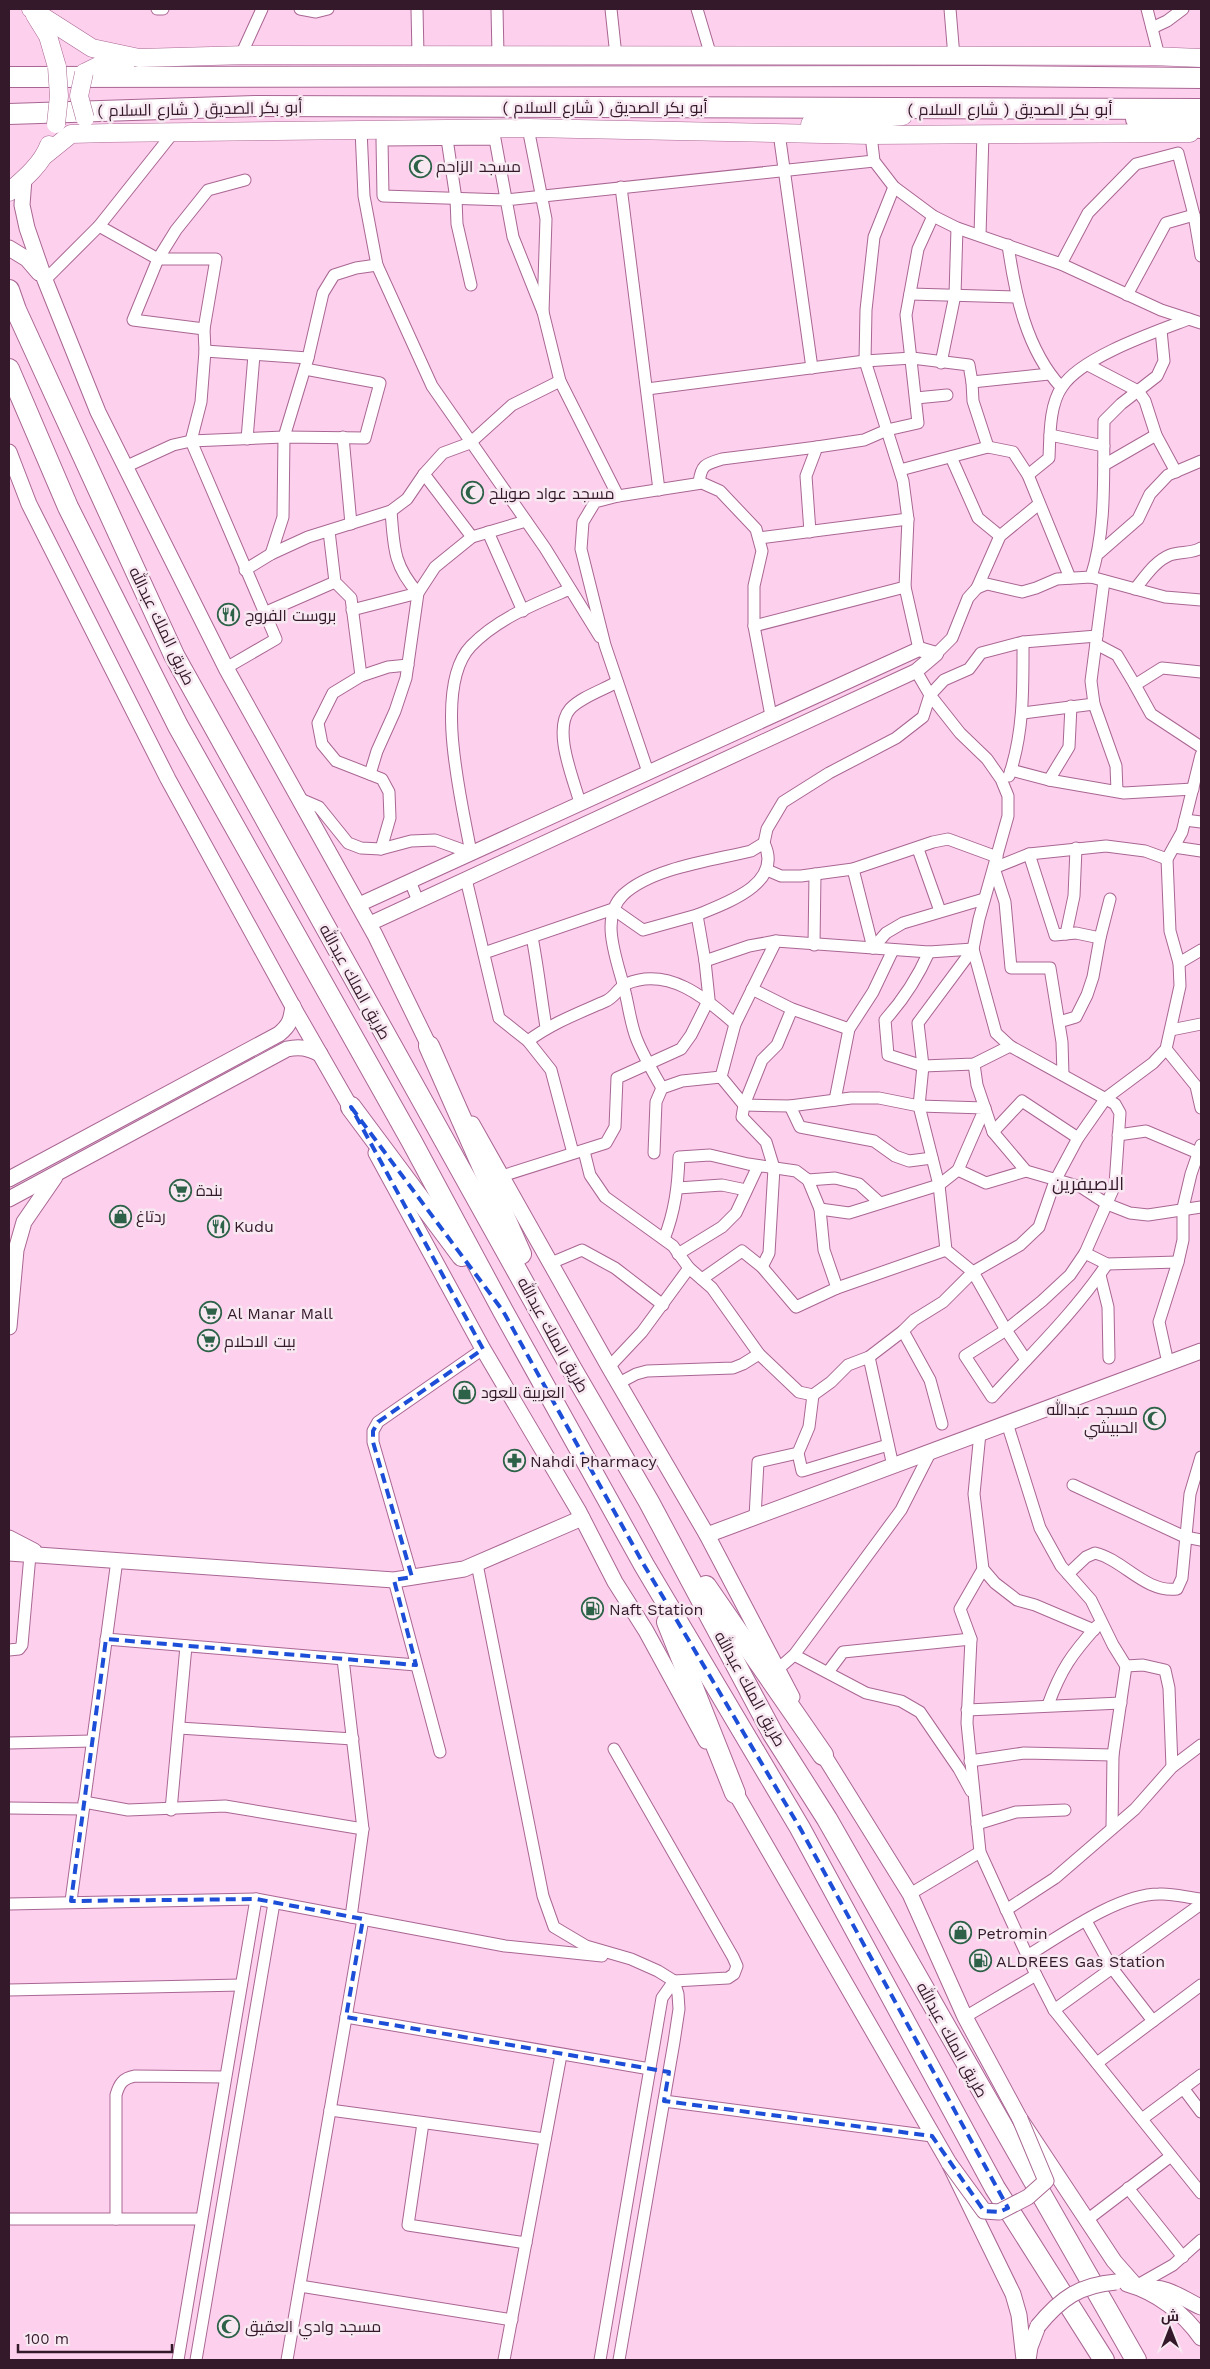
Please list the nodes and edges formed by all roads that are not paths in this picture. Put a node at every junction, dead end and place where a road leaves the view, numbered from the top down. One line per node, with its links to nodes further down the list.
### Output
1 (30, 9): 22 (main road); 44 (main road, bridge)
2 (157, 9): 3 (street)
3 (163, 9)
4 (262, 9): 15 (street)
5 (300, 9): 6 (street)
6 (328, 9)
7 (417, 9): 16 (street)
8 (497, 9): 17 (street)
9 (610, 9): 18 (street)
10 (697, 9): 19 (street)
11 (950, 9): 21 (street)
12 (1147, 9): 14 (street)
13 (1183, 9): 14 (street)
14 (1152, 28): 20 (street)
15 (241, 55): 16 (main road); 22 (main road)
16 (418, 55): 17 (main road)
17 (498, 55): 18 (main road)
18 (616, 56): 19 (main road)
19 (716, 56): 21 (main road); 25 (main road)
20 (1159, 56): 21 (main road); 23 (main road)
21 (954, 57)
22 (139, 58): 37 (main road, bridge)
23 (1201, 58)
24 (1201, 64): 27 (main road)
25 (984, 76): 26 (highway, ( شارع السلام ) أبو بكر الصديق); 27 (highway, ( شارع السلام ) أبو بكر الصديق)
26 (9, 77)
27 (1063, 77): 28 (highway, ( شارع السلام ) أبو بكر الصديق)
28 (1201, 78)
29 (987, 109): 30 (highway, ( شارع السلام ) أبو بكر الصديق); 32 (highway, ( شارع السلام ) أبو بكر الصديق); 36 (main road)
30 (1062, 109): 31 (highway, ( شارع السلام ) أبو بكر الصديق); 34 (highway)
31 (1201, 109)
32 (9, 114)
33 (528, 128): 35 (main road); 36 (main road); 52 (street)
34 (1201, 128)
35 (361, 130): 38 (main road); 65 (street)
36 (715, 132): 39 (main road)
37 (109, 133): 38 (main road); 44 (main road)
38 (173, 133): 57 (street)
39 (779, 133): 42 (main road); 46 (street)
40 (983, 133): 41 (main road); 42 (main road); 59 (street)
41 (1201, 133)
42 (871, 135): 45 (street)
43 (447, 139): 53 (street); 53 (street); 54 (street)
44 (45, 155): 47 (main road)
45 (874, 161): 46 (street); 50 (street)
46 (784, 170): 49 (street); 86 (street)
47 (24, 179): 51 (main road); 66 (main road)
48 (245, 180): 63 (street)
49 (621, 187): 52 (street); 91 (street)
50 (894, 187): 56 (street); 81 (street)
51 (9, 192)
52 (541, 195): 54 (street); 73 (street)
53 (456, 199): 54 (street); 67 (street)
54 (506, 200): 73 (street)
55 (1194, 215): 62 (street); 64 (street); 71 (street)
56 (933, 216): 58 (street); 69 (street)
57 (99, 226): 63 (street); 66 (street)
58 (957, 228): 59 (street); 70 (street)
59 (980, 235): 60 (street)
60 (1008, 245): 64 (street); 72 (street)
61 (9, 248): 66 (main road)
62 (1201, 256)
63 (158, 259): 76 (street); 76 (street)
64 (1061, 264): 71 (street)
65 (377, 265): 83 (street); 102 (street)
66 (45, 280): 110 (main road)
67 (471, 285)
68 (9, 290): 296 (highway, طريق الملك عبدالله)
69 (910, 294): 70 (street); 80 (street)
70 (955, 295): 72 (street); 82 (street)
71 (1127, 295): 74 (street)
72 (1016, 297): 87 (street)
73 (543, 312): 88 (street)
74 (1189, 319): 75 (street); 77 (street)
75 (1201, 323)
76 (204, 328): 78 (street)
77 (1161, 330): 84 (street); 92 (street)
78 (205, 351): 79 (street); 101 (street)
79 (254, 356): 83 (street); 100 (street)
80 (912, 358): 81 (street); 82 (street); 94 (street)
81 (865, 361): 86 (street); 95 (street)
82 (941, 363): 89 (street)
83 (306, 364): 98 (street); 99 (street)
84 (1088, 365): 90 (street); 92 (street)
85 (9, 368): 285 (highway, طريق الملك عبدالله)
86 (812, 368): 91 (street)
87 (1050, 374): 89 (street); 90 (street)
88 (560, 381): 102 (street); 118 (street)
89 (972, 382): 105 (street)
90 (1062, 387): 96 (street)
91 (646, 389): 117 (street)
92 (1138, 392): 97 (street); 103 (street)
93 (947, 395): 94 (street)
94 (916, 398): 95 (street)
95 (887, 430): 104 (street); 111 (street)
96 (1050, 435): 103 (street); 115 (street)
97 (1156, 435): 109 (street); 113 (street)
98 (284, 437): 99 (street); 100 (street); 133 (street)
99 (343, 437): 124 (street)
100 (247, 439): 101 (street)
101 (191, 441): 110 (street); 134 (street)
102 (470, 442): 114 (street); 123 (street)
103 (1104, 446): 109 (street)
104 (816, 447): 116 (street); 127 (street)
105 (988, 447): 107 (street); 115 (street)
106 (9, 452): 119 (main road)
107 (950, 457): 111 (street); 128 (street)
108 (1201, 461): 113 (street)
109 (1104, 465): 132 (street)
110 (125, 467): 155 (main road)
111 (900, 470): 122 (street)
112 (9, 472): 119 (main road)
113 (1176, 472): 132 (street)
114 (424, 474): 121 (street); 129 (street)
115 (1028, 475): 120 (street)
116 (699, 483): 117 (street); 130 (street)
117 (659, 490): 118 (street)
118 (618, 496): 151 (street)
119 (29, 504): 219 (main road)
120 (1039, 504): 128 (street); 136 (street)
121 (391, 511): 124 (street); 143 (street)
122 (908, 519): 127 (street); 139 (street)
123 (526, 521): 126 (street); 141 (street)
124 (351, 524): 125 (street)
125 (329, 531): 133 (street); 138 (street)
126 (488, 532): 129 (street); 146 (street)
127 (810, 532): 130 (street)
128 (1000, 536): 140 (street)
129 (472, 537): 143 (street)
130 (759, 538): 148 (street)
131 (1201, 548): 142 (street)
132 (1099, 553): 135 (street)
133 (271, 554): 134 (street)
134 (245, 570): 147 (street)
135 (1091, 577): 136 (street); 137 (street)
136 (1070, 578): 140 (street)
137 (1104, 581): 142 (street); 149 (street)
138 (335, 582): 145 (street); 147 (street)
139 (905, 587): 148 (street); 152 (street)
140 (977, 588): 153 (street)
141 (570, 589): 146 (street); 151 (street)
142 (1135, 590): 144 (street)
143 (418, 593): 145 (street); 154 (street)
144 (1201, 600)
145 (352, 610): 158 (street)
146 (523, 611): 185 (street)
147 (264, 613): 155 (street)
148 (754, 626): 165 (street)
149 (1097, 640): 150 (street); 160 (street); 162 (street)
150 (1023, 642): 161 (street); 164 (street)
151 (605, 645): 159 (street)
152 (918, 649): 153 (street); 165 (street)
153 (936, 654): 156 (street)
154 (408, 666): 158 (street); 170 (street)
155 (226, 668): 175 (main road)
156 (916, 671): 161 (street); 193 (street)
157 (1201, 672): 160 (street)
158 (361, 676): 170 (street)
159 (617, 682): 169 (street); 176 (street)
160 (1135, 685): 166 (street)
161 (930, 696): 172 (street); 179 (street)
162 (1094, 704): 163 (street); 174 (street)
163 (1072, 706): 164 (street); 171 (street)
164 (1023, 713): 168 (street)
165 (771, 716): 169 (street)
166 (1201, 747)
167 (1201, 755): 173 (street)
168 (1011, 770): 171 (street); 172 (street)
169 (648, 772): 176 (street)
170 (370, 774): 182 (street)
171 (1049, 780): 174 (street)
172 (1005, 788): 187 (street)
173 (1193, 789): 174 (street); 177 (street)
174 (1117, 791)
175 (298, 798): 182 (street); 198 (main road)
176 (580, 803): 185 (street)
177 (1185, 820): 178 (street); 180 (street)
178 (1201, 822)
179 (764, 843): 191 (street); 199 (street)
180 (1174, 846): 184 (street); 188 (street)
181 (1076, 848): 186 (street); 188 (street); 203 (street)
182 (381, 849): 185 (street)
183 (918, 849): 187 (street); 190 (street); 200 (street)
184 (1201, 851)
185 (471, 853): 194 (street)
186 (1030, 854): 189 (street); 203 (street)
187 (997, 857): 189 (street)
188 (1167, 859): 215 (street)
189 (994, 868): 196 (street); 221 (street)
190 (853, 869): 192 (street); 208 (street)
191 (767, 870): 192 (street); 201 (street)
192 (815, 874): 207 (street)
193 (466, 879): 197 (street); 212 (street)
194 (410, 881): 197 (street); 198 (street)
195 (1110, 899): 205 (street)
196 (984, 900): 200 (street); 210 (street)
197 (418, 901): 202 (street)
198 (358, 905): 202 (main road)
199 (613, 909): 201 (street); 204 (street); 216 (street)
200 (940, 911): 208 (street)
201 (696, 916): 214 (street)
202 (369, 924): 228 (main road)
203 (1066, 934): 205 (street)
204 (532, 937): 212 (street); 224 (street)
205 (1100, 938): 221 (street)
206 (776, 941): 207 (street); 214 (street); 217 (street)
207 (814, 945): 208 (street)
208 (873, 948): 209 (street)
209 (893, 950): 213 (street); 225 (street)
210 (973, 950): 213 (street); 229 (street); 234 (street)
211 (1201, 950): 215 (street)
212 (484, 952): 227 (street)
213 (929, 952): 234 (street)
214 (705, 961): 218 (street)
215 (1179, 963): 226 (street)
216 (624, 985): 218 (street); 224 (street); 232 (street)
217 (752, 988): 220 (street); 222 (street)
218 (708, 1000): 222 (street); 232 (street)
219 (292, 1006): 231 (main road); 259 (main road)
220 (792, 1009): 225 (street); 240 (street)
221 (1059, 1022): 235 (street)
222 (735, 1024): 236 (street)
223 (1201, 1024): 226 (street)
224 (546, 1028): 227 (street)
225 (849, 1029): 239 (street)
226 (1170, 1030): 230 (street)
227 (528, 1041): 250 (street)
228 (429, 1046): 258 (main road); 296 (highway)
229 (1010, 1046): 233 (street); 235 (street)
230 (1166, 1049): 238 (street); 245 (street)
231 (320, 1054): 243 (main road); 257 (main road)
232 (648, 1063): 237 (street); 250 (street)
233 (974, 1064): 234 (street); 244 (street)
234 (923, 1066): 242 (street)
235 (1063, 1075): 238 (street)
236 (721, 1077): 237 (street); 240 (street)
237 (662, 1088): 251 (street)
238 (1106, 1098): 247 (street); 248 (street)
239 (835, 1100): 241 (street); 242 (street)
240 (744, 1105): 241 (street); 254 (street)
241 (790, 1106): 252 (street)
242 (919, 1106): 244 (street); 252 (street)
243 (351, 1107): 285 (highway); 289 (main road)
244 (985, 1108): 246 (street); 255 (street)
245 (1201, 1108)
246 (993, 1132): 248 (street); 256 (street)
247 (1118, 1135): 249 (street); 267 (street)
248 (1078, 1138): 261 (street)
249 (1200, 1149): 269 (street)
250 (578, 1152): 258 (street); 271 (street)
251 (654, 1153)
252 (932, 1158): 262 (street)
253 (758, 1166): 254 (street); 263 (street); 264 (street)
254 (774, 1168): 260 (street); 278 (street)
255 (958, 1170): 256 (street); 262 (street)
256 (1026, 1171): 261 (street)
257 (59, 1172): 265 (main road); 286 (main road)
258 (502, 1176): 276 (main road)
259 (9, 1179)
260 (808, 1180): 266 (street); 270 (street)
261 (1055, 1181): 267 (street); 280 (street)
262 (938, 1185): 266 (street); 272 (street)
263 (678, 1188): 264 (street); 271 (street)
264 (746, 1190): 274 (street)
265 (9, 1199)
266 (880, 1203): 270 (street)
267 (1107, 1204): 269 (street); 273 (street)
268 (1201, 1207): 269 (street)
269 (1183, 1208): 275 (street)
270 (820, 1209): 283 (street)
271 (664, 1239): 274 (street)
272 (946, 1250): 280 (street); 283 (street)
273 (1085, 1253): 277 (street); 287 (street)
274 (678, 1254): 279 (street)
275 (1178, 1262): 277 (street); 295 (street)
276 (551, 1263): 284 (street); 297 (main road)
277 (1107, 1264): 281 (street)
278 (762, 1267): 282 (street); 283 (street)
279 (688, 1268): 282 (street); 284 (street)
280 (973, 1272): 287 (street); 288 (street)
281 (1100, 1275): 293 (street); 294 (street)
282 (702, 1279): 291 (street)
283 (837, 1288)
284 (663, 1305): 297 (street)
285 (503, 1311): 321 (highway, طريق الملك عبدالله)
286 (9, 1326)
287 (1006, 1330): 294 (street); 294 (street)
288 (903, 1332): 292 (street); 301 (street)
289 (483, 1349): 311 (main road); 324 (street)
290 (1201, 1351): 295 (main road)
291 (758, 1354): 298 (street); 299 (street)
292 (870, 1356): 299 (street); 303 (street)
293 (1109, 1358)
294 (1026, 1360)
295 (1168, 1363): 300 (main road)
296 (570, 1366): 309 (highway, طريق الملك عبدالله)
297 (609, 1368): 298 (main road)
298 (618, 1383): 312 (main road)
299 (813, 1395): 305 (street)
300 (1007, 1423): 302 (main road); 323 (street)
301 (942, 1424)
302 (980, 1433): 304 (main road); 322 (street)
303 (888, 1446): 305 (street); 307 (street)
304 (931, 1451): 307 (main road); 331 (street)
305 (798, 1453): 310 (street)
306 (1201, 1457): 313 (street)
307 (893, 1466): 310 (main road)
308 (1073, 1485): 313 (street)
309 (648, 1502): 347 (highway); 423 (highway, طريق الملك عبدالله)
310 (755, 1517): 312 (main road)
311 (582, 1518): 320 (main road); 351 (main road)
312 (707, 1535): 335 (main road)
313 (1185, 1537): 315 (street); 323 (street)
314 (9, 1538): 318 (main road)
315 (1201, 1540)
316 (9, 1553): 317 (main road)
317 (30, 1554): 318 (main road); 330 (street)
318 (45, 1555): 319 (main road)
319 (117, 1560): 325 (main road); 327 (street)
320 (477, 1564): 324 (main road); 373 (street)
321 (644, 1565): 351 (highway); 422 (highway, طريق الملك عبدالله)
322 (983, 1569): 326 (street); 328 (street)
323 (1068, 1574): 326 (street)
324 (412, 1577): 325 (main road)
325 (394, 1580): 333 (street)
326 (1098, 1625): 334 (street); 338 (street)
327 (106, 1639): 329 (street); 342 (street)
328 (972, 1639): 336 (street); 339 (street)
329 (186, 1646): 332 (street); 340 (street)
330 (9, 1650)
331 (794, 1655): 335 (street); 336 (street)
332 (343, 1659): 333 (street); 341 (street)
333 (416, 1666): 346 (street)
334 (1126, 1666): 337 (street); 350 (street)
335 (778, 1669): 347 (main road)
336 (828, 1672): 352 (street)
337 (1120, 1703): 338 (street); 348 (street)
338 (1048, 1705): 339 (street)
339 (967, 1710): 349 (street)
340 (179, 1728): 341 (street); 355 (street)
341 (353, 1739): 359 (street)
342 (92, 1741): 343 (street); 353 (street)
343 (9, 1743)
344 (1201, 1745): 350 (street)
345 (614, 1749): 376 (street)
346 (440, 1752)
347 (823, 1755): 361 (main road)
348 (1113, 1755): 349 (street); 358 (street)
349 (970, 1760): 352 (street)
350 (1172, 1767): 358 (street)
351 (735, 1793): 396 (main road)
352 (974, 1798): 357 (street)
353 (84, 1806): 354 (street); 355 (street); 364 (street)
354 (9, 1808)
355 (171, 1810): 359 (street)
356 (1065, 1810): 357 (street)
357 (977, 1824): 360 (street)
358 (1112, 1828): 368 (street)
359 (363, 1829): 369 (street)
360 (980, 1852): 361 (street); 368 (street)
361 (910, 1894): 381 (main road)
362 (256, 1899): 364 (street); 365 (street); 377 (street)
363 (1201, 1900): 371 (street)
364 (71, 1901): 366 (street)
365 (274, 1903): 369 (street); 415 (street)
366 (9, 1904)
367 (1201, 1904): 374 (street)
368 (1006, 1910): 372 (street)
369 (351, 1917): 370 (street)
370 (363, 1919): 373 (street); 382 (street)
371 (1086, 1921): 372 (street); 374 (street)
372 (1027, 1956): 375 (street)
373 (631, 1959): 376 (street)
374 (1112, 1968): 380 (street); 383 (street)
375 (1036, 1975): 380 (street); 381 (street)
376 (674, 1981): 386 (street); 390 (street)
377 (241, 1985): 379 (street); 388 (street)
378 (1201, 1985): 383 (street)
379 (9, 1990)
380 (1054, 2010): 385 (street)
381 (965, 2016): 393 (main road)
382 (346, 2017): 384 (street); 391 (street)
383 (1153, 2021): 385 (street)
384 (561, 2055): 386 (street); 397 (street)
385 (1097, 2063): 394 (street)
386 (650, 2069): 418 (street)
387 (1201, 2075): 389 (street)
388 (226, 2078): 403 (street); 404 (street)
389 (1183, 2088): 392 (street); 394 (street)
390 (664, 2101): 396 (street); 419 (street)
391 (330, 2110): 395 (street); 409 (street)
392 (1201, 2112)
393 (1020, 2119): 399 (main road, bridge); 405 (main road)
394 (1142, 2119): 398 (street)
395 (423, 2122): 397 (street); 407 (street)
396 (932, 2136): 399 (main road)
397 (546, 2139): 407 (street)
398 (1172, 2156): 400 (street); 401 (street)
399 (948, 2163): 420 (main road)
400 (1128, 2188): 405 (street); 408 (street)
401 (1201, 2193)
402 (9, 2218): 403 (street)
403 (116, 2219): 404 (street)
404 (201, 2219): 414 (street)
405 (1087, 2220): 410 (main road)
406 (1201, 2240): 408 (street)
407 (526, 2243): 412 (street)
408 (1182, 2256): 410 (street)
409 (300, 2286): 412 (street); 416 (street)
410 (1140, 2288): 411 (main road); 413 (main road); 421 (main road, bridge)
411 (1201, 2307)
412 (512, 2320): 417 (street)
413 (1201, 2338)
414 (178, 2360)
415 (196, 2360)
416 (287, 2360)
417 (504, 2360)
418 (600, 2360)
419 (619, 2360)
420 (1024, 2360)
421 (1028, 2360)
422 (1104, 2360)
423 (1136, 2360)

